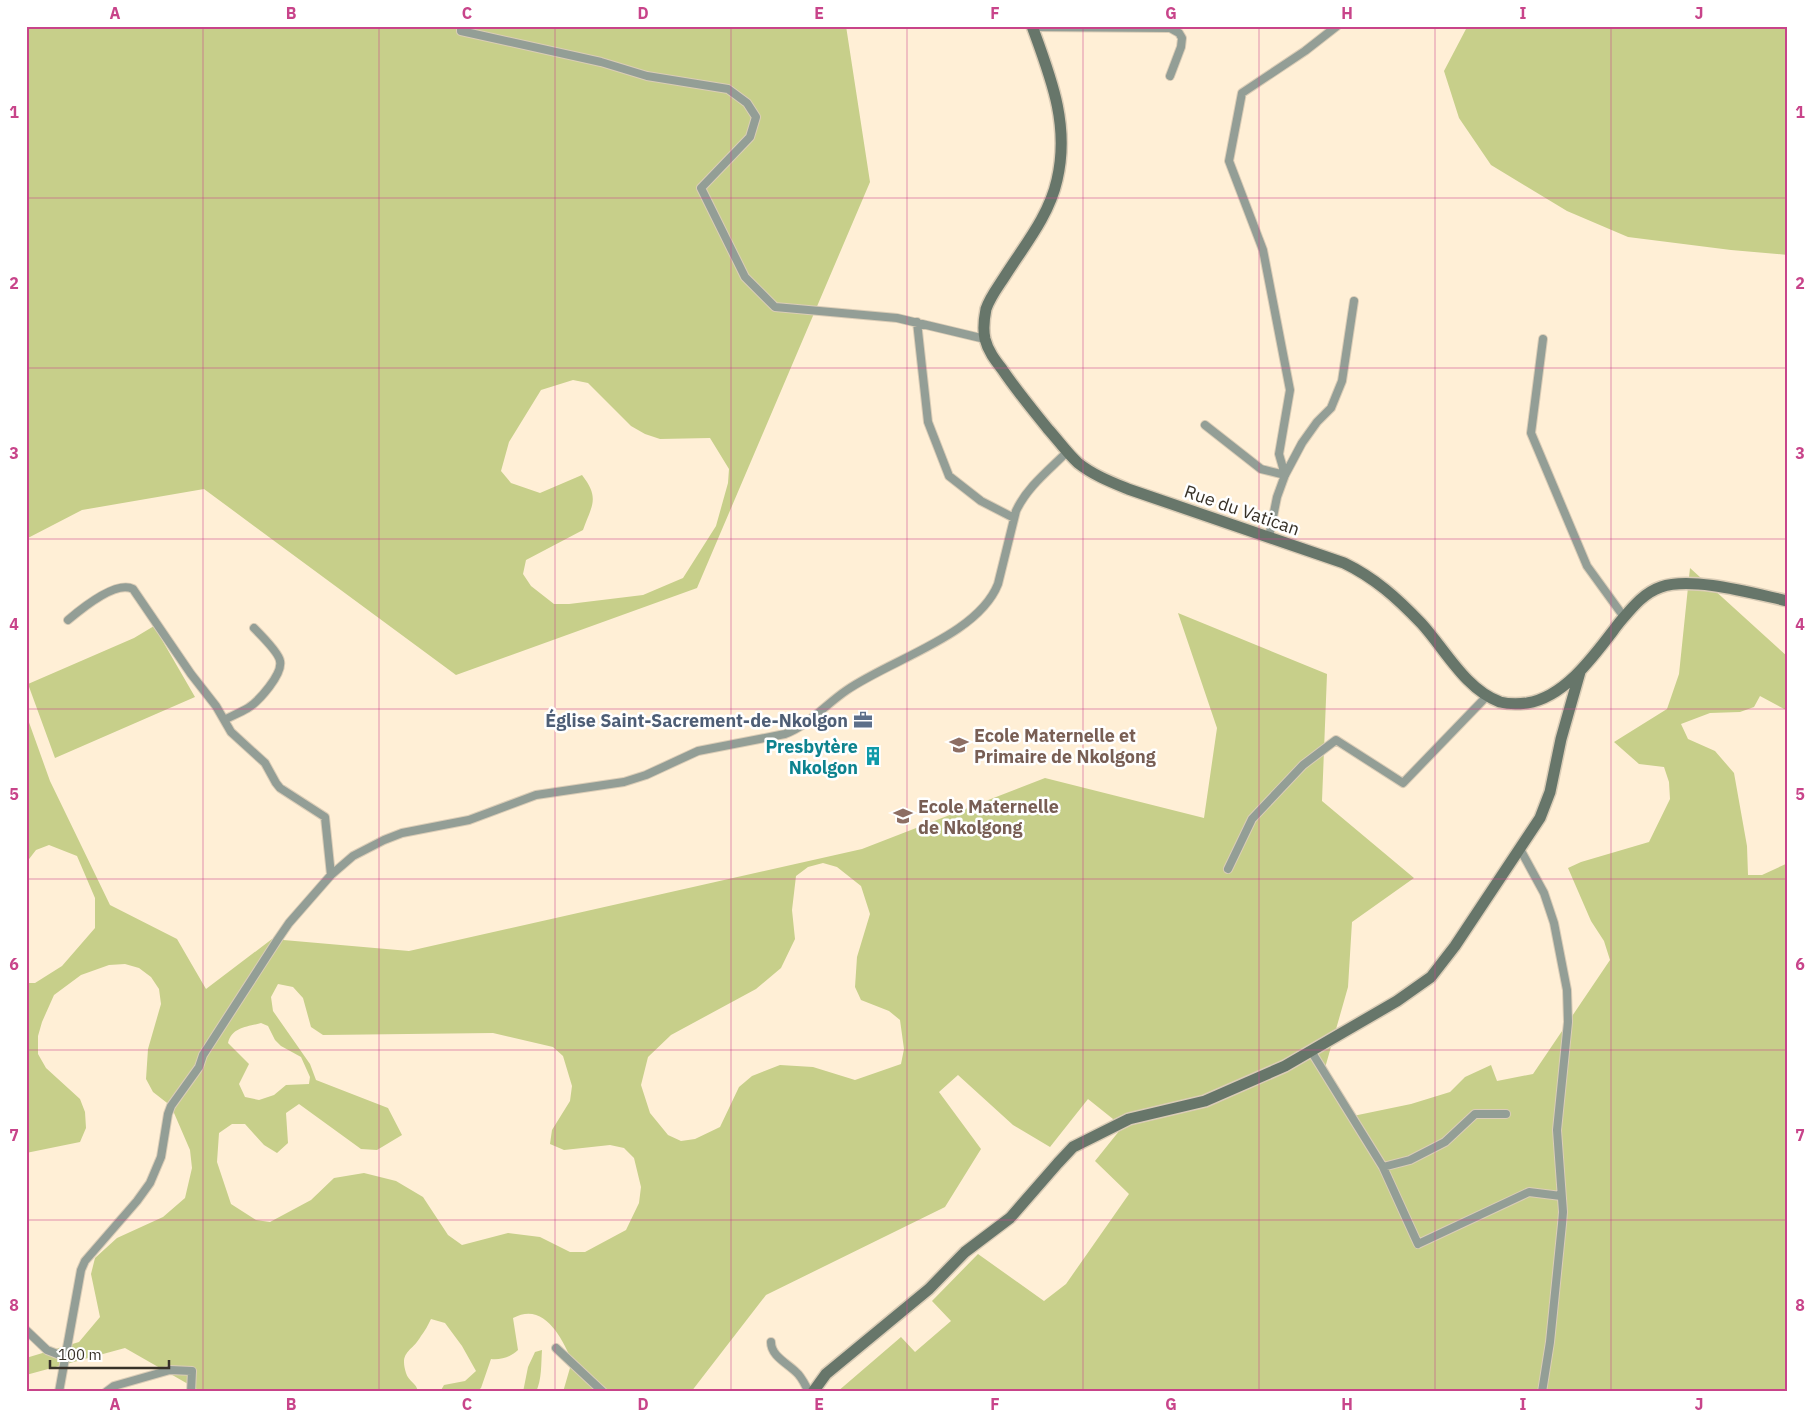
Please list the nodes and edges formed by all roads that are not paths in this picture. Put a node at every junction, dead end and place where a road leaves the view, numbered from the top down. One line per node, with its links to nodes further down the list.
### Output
1 (461, 26): 6 (street)
2 (1337, 26): 11 (street)
3 (1032, 27): 4 (street); 7 (street, Rue du Vatican)
4 (1170, 76)
5 (1354, 301): 11 (street)
6 (917, 322): 7 (street); 12 (street)
7 (985, 338): 10 (street, Rue du Vatican)
8 (1543, 339): 15 (street)
9 (1205, 425): 11 (street)
10 (1067, 452): 12 (street); 13 (street, Rue du Vatican)
11 (1285, 475): 13 (street)
12 (1014, 518): 23 (street)
13 (1269, 538): 19 (street, Rue du Vatican)
14 (1788, 601): 15 (street, Rue du Vatican)
15 (1624, 616): 18 (street, Rue du Vatican)
16 (68, 620): 20 (street)
17 (254, 628): 20 (street)
18 (1580, 672): 19 (street, Rue du Vatican); 21 (street)
19 (1487, 696): 22 (street)
20 (224, 720): 23 (street)
21 (1520, 849): 24 (street); 27 (street)
22 (1228, 869)
23 (331, 875): 31 (street)
24 (1311, 1051): 26 (street); 36 (street)
25 (1506, 1114): 26 (street)
26 (1384, 1168): 27 (street)
27 (1561, 1196): 37 (street)
28 (26, 1330): 31 (street)
29 (771, 1342): 36 (street)
30 (556, 1348): 35 (street)
31 (65, 1357): 32 (street)
32 (59, 1392)
33 (106, 1392): 34 (street)
34 (191, 1392)
35 (603, 1392)
36 (811, 1392)
37 (1542, 1392)

